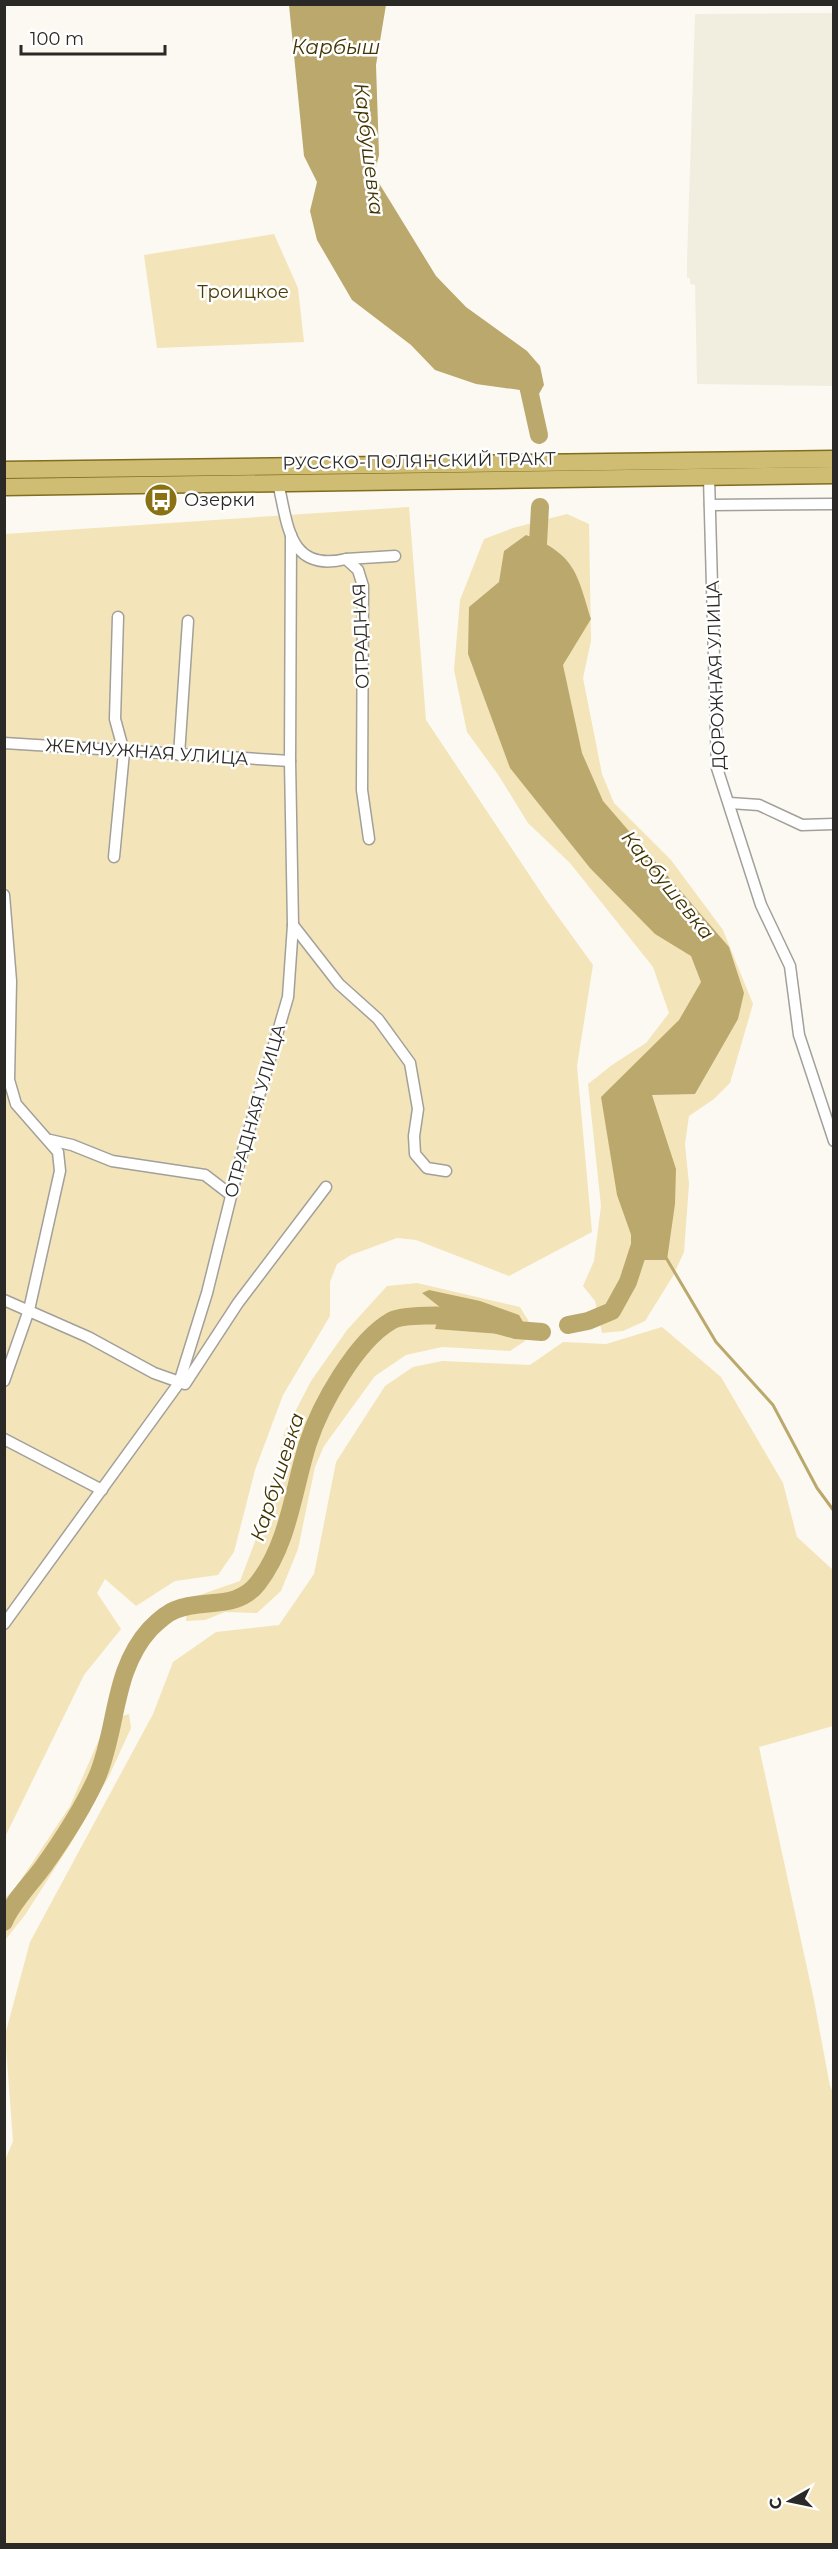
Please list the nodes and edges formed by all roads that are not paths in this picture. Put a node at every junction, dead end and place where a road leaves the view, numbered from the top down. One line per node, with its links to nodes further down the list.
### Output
1 (834, 459): 2 (main road, РУССКО-ПОЛЯНСКИЙ ТРАКТ)
2 (4, 470)
3 (834, 476): 4 (main road, РУССКО-ПОЛЯНСКИЙ ТРАКТ)
4 (709, 477): 5 (main road, РУССКО-ПОЛЯНСКИЙ ТРАКТ); 8 (street, ДОРОЖНАЯ УЛИЦА)
5 (278, 483): 6 (main road, РУССКО-ПОЛЯНСКИЙ ТРАКТ); 9 (street, ОТРАДНАЯ)
6 (4, 487)
7 (834, 504): 8 (street)
8 (710, 505): 18 (street, ДОРОЖНАЯ УЛИЦА)
9 (291, 535): 11 (street, ОТРАДНАЯ); 17 (street, ОТРАДНАЯ УЛИЦА)
10 (395, 556): 11 (street)
11 (346, 559): 20 (street, ОТРАДНАЯ)
12 (118, 617): 15 (street)
13 (188, 621): 16 (street)
14 (4, 743): 15 (street, ЖЕМЧУЖНАЯ УЛИЦА)
15 (124, 752): 16 (street, ЖЕМЧУЖНАЯ УЛИЦА); 21 (street)
16 (179, 755): 17 (street, ЖЕМЧУЖНАЯ УЛИЦА)
17 (290, 761): 23 (street, ОТРАДНАЯ УЛИЦА)
18 (730, 803): 19 (street); 25 (street, ДОРОЖНАЯ УЛИЦА)
19 (834, 824)
20 (369, 839)
21 (114, 857)
22 (4, 895): 24 (street)
23 (293, 925): 26 (street); 28 (street, ОТРАДНАЯ УЛИЦА)
24 (50, 1140): 28 (street); 30 (street)
25 (834, 1141)
26 (446, 1171)
27 (326, 1187): 32 (street)
28 (231, 1196): 32 (street, ОТРАДНАЯ УЛИЦА)
29 (4, 1300): 30 (street)
30 (29, 1310): 31 (street); 32 (street)
31 (4, 1382)
32 (179, 1383): 34 (street, ОТРАДНАЯ УЛИЦА)
33 (4, 1439): 34 (street)
34 (102, 1490): 35 (street, ОТРАДНАЯ УЛИЦА)
35 (4, 1624)

